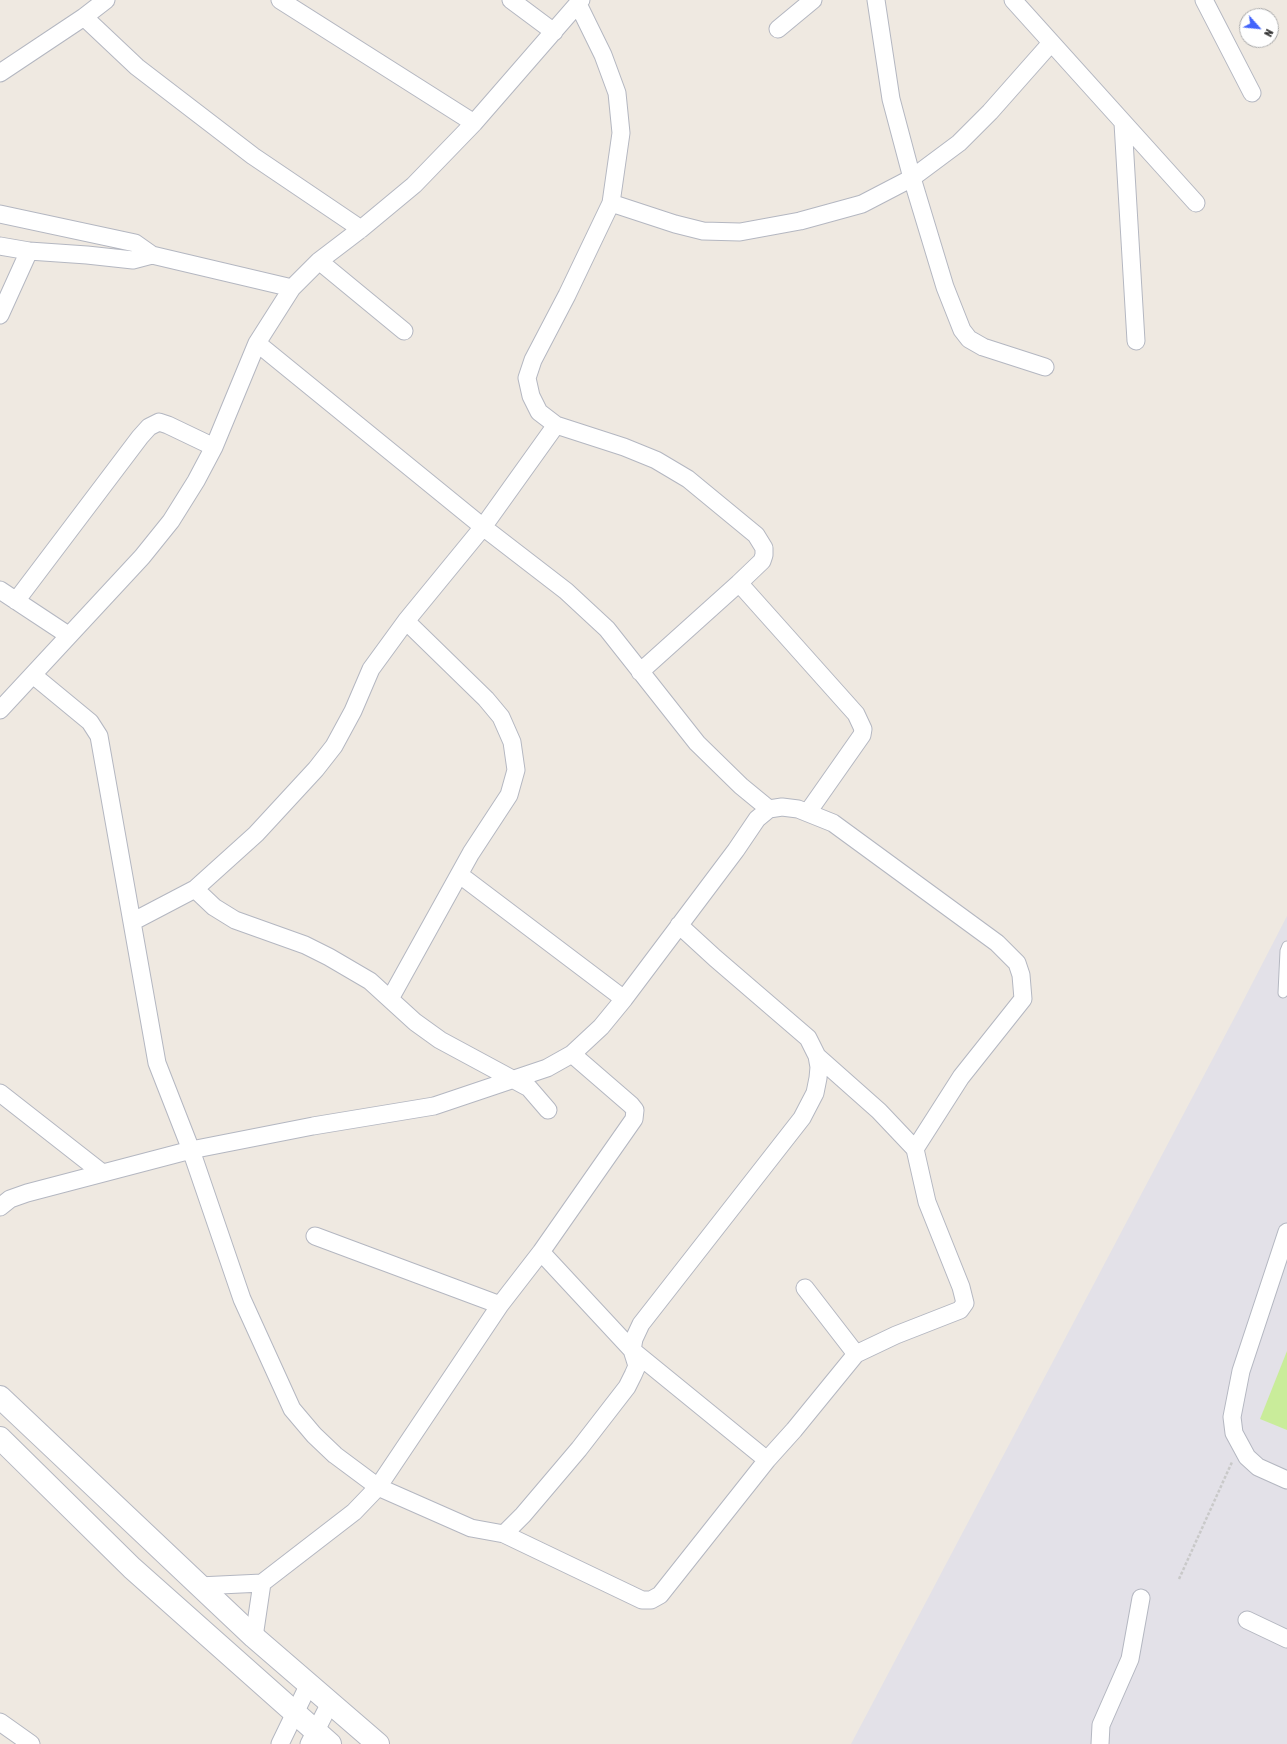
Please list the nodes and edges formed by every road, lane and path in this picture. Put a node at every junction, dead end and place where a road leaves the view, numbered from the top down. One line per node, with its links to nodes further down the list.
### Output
1 (106, 0): 9 (street)
2 (280, 0): 16 (street)
3 (511, 0): 11 (street)
4 (814, 0): 10 (street)
5 (876, 0): 17 (street)
6 (1013, 0): 12 (street)
7 (1204, 0): 14 (street)
8 (579, 2): 11 (street); 18 (street)
9 (84, 17): 13 (street); 21 (street)
10 (778, 29)
11 (554, 32): 16 (street)
12 (1051, 43): 15 (street); 17 (street)
13 (0, 73)
14 (1252, 93)
15 (1123, 122): 19 (street); 29 (street)
16 (474, 123): 21 (street)
17 (912, 178): 18 (street); 31 (street)
18 (611, 203): 32 (street)
19 (1196, 203)
20 (0, 214): 24 (street)
21 (361, 229): 25 (street)
22 (0, 246): 23 (street)
23 (29, 251): 24 (street); 27 (street)
24 (152, 255): 26 (street)
25 (319, 261): 26 (street); 28 (street)
26 (292, 288): 30 (street)
27 (0, 315)
28 (404, 331)
29 (1136, 341)
30 (257, 343): 33 (street); 34 (street)
31 (1045, 368)
32 (556, 425): 34 (street); 35 (street)
33 (214, 447): 37 (street); 39 (street)
34 (483, 527): 38 (street); 40 (street)
35 (739, 583): 40 (street); 44 (street)
36 (0, 590): 37 (street)
37 (16, 601): 39 (street)
38 (406, 621): 45 (street); 46 (street)
39 (68, 635): 41 (street)
40 (640, 672): 43 (street)
41 (34, 675): 42 (street); 47 (street)
42 (0, 710)
43 (769, 809): 44 (street); 48 (street)
44 (808, 812): 58 (street)
45 (460, 875): 51 (street); 52 (street)
46 (195, 889): 47 (street); 51 (street)
47 (132, 922): 59 (street)
48 (679, 925): 52 (street); 54 (street)
49 (1287, 946): 50 (lane)
50 (1283, 993)
51 (390, 999): 55 (street)
52 (624, 999): 53 (street)
53 (572, 1054): 55 (street); 64 (street)
54 (817, 1056): 58 (street); 67 (street)
55 (513, 1079): 57 (street); 59 (street)
56 (0, 1093): 60 (street)
57 (548, 1110)
58 (915, 1149): 68 (street)
59 (191, 1150): 60 (street); 74 (street)
60 (101, 1172): 61 (street)
61 (0, 1207)
62 (1287, 1232): 71 (street)
63 (315, 1236): 66 (street)
64 (541, 1252): 66 (street); 67 (street)
65 (805, 1288): 68 (street)
66 (500, 1305): 74 (street)
67 (632, 1350): 72 (street); 75 (street)
68 (856, 1354): 72 (street)
69 (0, 1397): 78 (main road)
70 (0, 1438): 85 (main road)
71 (1240, 1445): 73 (street); 76 (path)
72 (767, 1460): 75 (street)
73 (1287, 1480)
74 (378, 1487): 75 (street); 77 (street)
75 (504, 1534)
76 (1179, 1579)
77 (262, 1583): 78 (street); 81 (street)
78 (199, 1586): 81 (main road)
79 (1141, 1598): 91 (street)
80 (1247, 1620): 82 (street)
81 (254, 1636): 83 (main road)
82 (1287, 1640)
83 (309, 1684): 84 (main road); 85 (street)
84 (330, 1703): 87 (street); 90 (main road)
85 (295, 1714): 87 (main road); 89 (street)
86 (0, 1722): 88 (street)
87 (318, 1740)
88 (31, 1744)
89 (280, 1744)
90 (378, 1744)
91 (1100, 1744)

